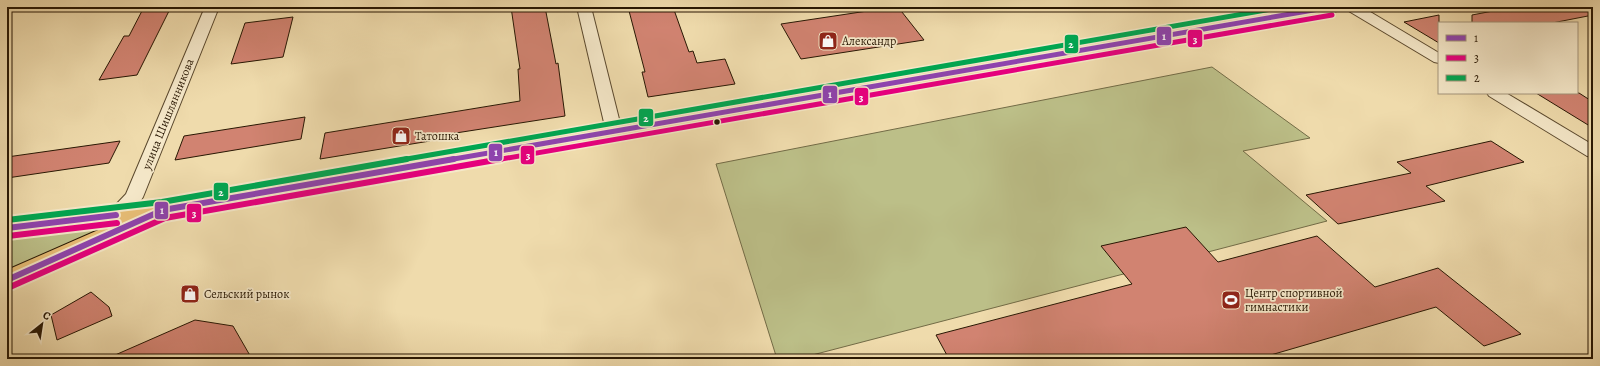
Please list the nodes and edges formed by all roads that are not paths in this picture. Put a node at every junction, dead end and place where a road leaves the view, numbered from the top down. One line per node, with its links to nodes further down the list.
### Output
1 (212, 7): 10 (street, улица Шишлянникова)
2 (584, 7): 7 (street)
3 (1331, 7): 7 (main road)
4 (1352, 7): 5 (street)
5 (1438, 58)
6 (1497, 94): 8 (street)
7 (614, 130): 9 (main road)
8 (1593, 152)
9 (163, 210): 10 (main road); 12 (main road)
10 (115, 215): 11 (main road)
11 (7, 228)
12 (7, 280)

